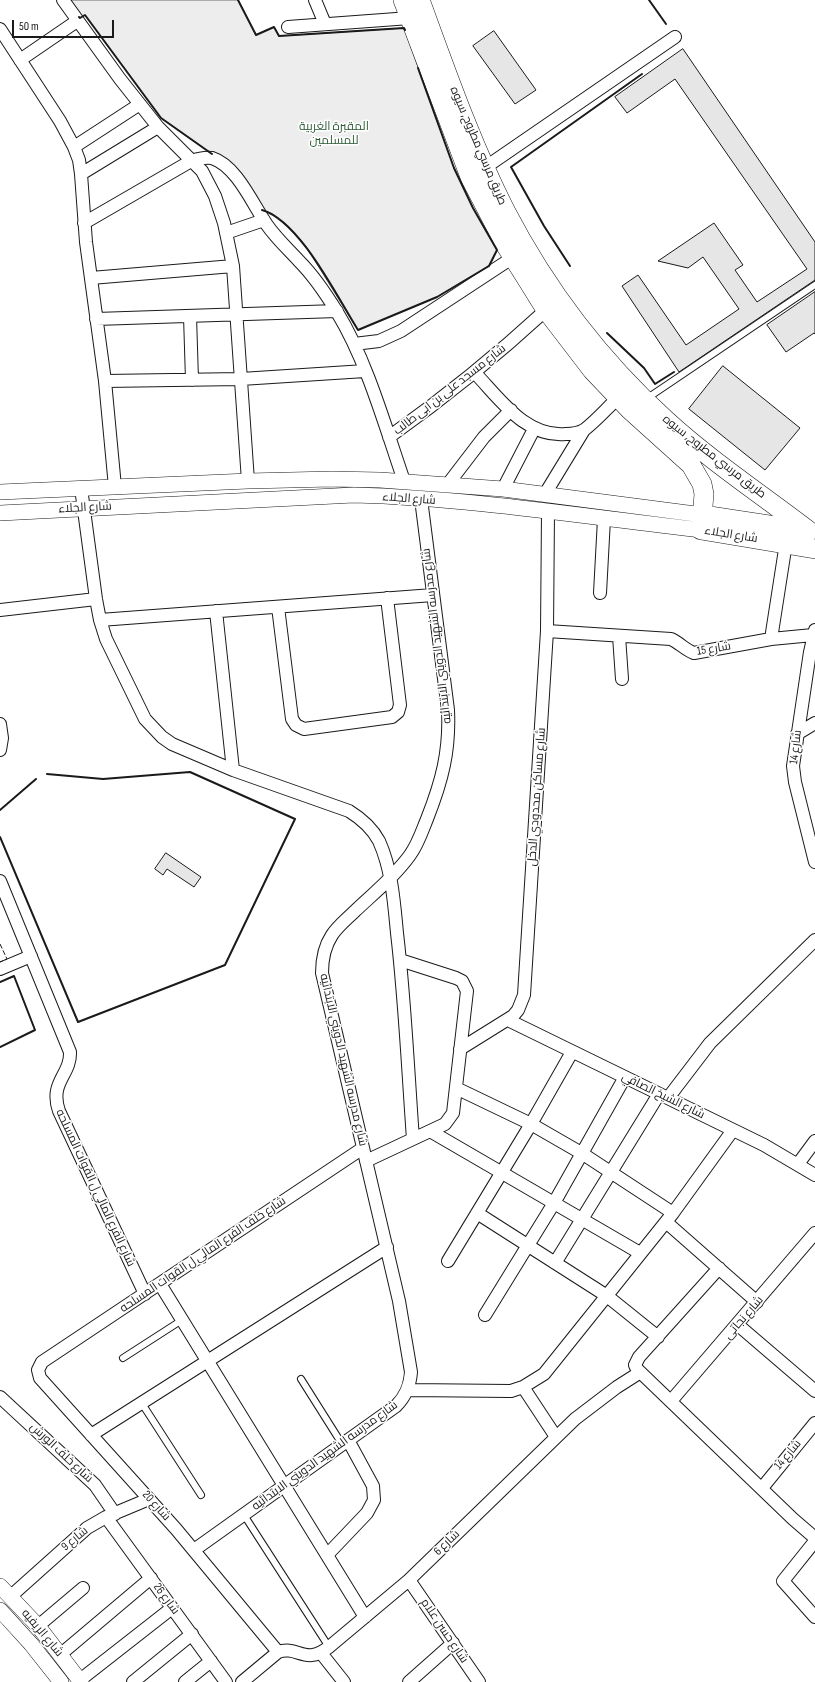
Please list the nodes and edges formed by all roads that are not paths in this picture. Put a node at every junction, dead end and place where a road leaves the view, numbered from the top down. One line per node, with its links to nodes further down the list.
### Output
1 (63, 0): 6 (street)
2 (315, 0): 7 (street)
3 (403, 0): 5 (main road, طريق مرسي مطروح, سيوه)
4 (420, 0): 16 (main road, طريق مرسي مطروح, سيوه)
5 (410, 18): 7 (street); 16 (main road, طريق مرسي مطروح, سيوه)
6 (77, 20): 11 (street); 12 (street)
7 (325, 24): 8 (street)
8 (288, 27)
9 (0, 29): 11 (street)
10 (675, 37): 16 (street)
11 (20, 60): 14 (street)
12 (140, 104): 13 (street); 14 (street)
13 (158, 127): 15 (street); 17 (street)
14 (74, 147): 17 (street)
15 (191, 161): 18 (street); 19 (street); 20 (street)
16 (478, 173): 21 (main road, طريق مرسي مطروح, سيوه); 37 (main road, طريق مرسي مطروح, سيوه)
17 (81, 174): 19 (street)
18 (264, 220): 20 (street); 26 (street)
19 (84, 223): 23 (street)
20 (226, 233): 22 (street)
21 (512, 258): 25 (main road, طريق مرسي مطروح, سيوه); 30 (street)
22 (233, 266): 23 (street); 27 (street)
23 (91, 278): 29 (street)
24 (815, 284): 37 (lane)
25 (546, 310): 32 (street, شارع مسجد على بن ابى طالب); 36 (main road, طريق مرسي مطروح, سيوه)
26 (337, 311): 27 (street); 30 (street)
27 (236, 315): 28 (street); 33 (street)
28 (190, 316): 29 (street); 34 (street)
29 (96, 319): 35 (street)
30 (354, 344): 31 (street)
31 (365, 371): 33 (street); 41 (street)
32 (475, 373): 38 (street); 41 (street, شارع مسجد على بن ابى طالب)
33 (241, 379): 34 (street); 42 (street)
34 (192, 380): 35 (street)
35 (105, 381): 45 (street)
36 (618, 398): 40 (street); 55 (main road, طريق مرسي مطروح, سيوه)
37 (645, 400): 56 (main road, طريق مرسي مطروح, سيوه)
38 (511, 410): 39 (street); 44 (street)
39 (534, 429): 40 (street); 47 (street)
40 (584, 430): 49 (street)
41 (389, 437): 43 (street)
42 (248, 481): 43 (street, شارع الجلاء); 45 (street, شارع الجلاء)
43 (404, 481): 44 (street, شارع الجلاء)
44 (448, 484): 47 (street, شارع الجلاء)
45 (115, 487): 46 (street, شارع الجلاء)
46 (81, 488): 48 (street, شارع الجلاء); 51 (street)
47 (503, 489): 49 (street, شارع الجلاء)
48 (0, 492)
49 (545, 494): 55 (street, شارع الجلاء)
50 (421, 499): 51 (street, شارع الجلاء); 52 (street, شارع الجلاء); 60 (street, شارع مدرسه الشهيد الدويني الابتدائيه)
51 (84, 508): 53 (street, شارع الجلاء); 62 (street)
52 (548, 512): 54 (street, شارع الجلاء); 67 (street, شارع مساكن محدودي الدخل)
53 (0, 513)
54 (604, 519): 55 (street, شارع الجلاء); 59 (street)
55 (702, 523): 56 (main road, شارع الجلاء); 57 (main road, شارع الجلاء)
56 (812, 532)
57 (786, 543): 58 (main road, شارع الجلاء); 70 (street)
58 (815, 549)
59 (600, 593)
60 (433, 595): 61 (street); 78 (street, شارع مدرسه الشهيد الدويني الابتدائيه)
61 (386, 598): 63 (street); 63 (street)
62 (96, 599): 64 (street); 66 (street)
63 (278, 606): 65 (street)
64 (0, 610)
65 (216, 611): 66 (street); 76 (street)
66 (100, 620): 76 (street)
67 (547, 632): 69 (street, شارع 15); 84 (street, شارع مساكن محدودي الدخل)
68 (814, 633): 70 (street, شارع 15); 74 (street, شارع 14)
69 (619, 636): 70 (street, شارع 15); 71 (street)
70 (771, 639)
71 (622, 679)
72 (815, 723): 74 (street)
73 (0, 724): 75 (street)
74 (797, 734): 77 (street, شارع 14)
75 (0, 750)
76 (233, 770): 78 (street)
77 (815, 862)
78 (391, 877): 82 (street); 95 (street, شارع مدرسه الشهيد الدويني الابتدائيه)
79 (0, 881): 81 (street, شارع الفرع المالي ل القوات المسلحه)
80 (815, 940): 89 (street)
81 (31, 956): 83 (street); 114 (street, شارع الفرع المالي ل القوات المسلحه)
82 (400, 960): 85 (street); 93 (street)
83 (0, 969)
84 (508, 1020): 85 (street, شارع مساكن محدودي الدخل); 86 (street, شارع الشيخ الصافي)
85 (460, 1049): 88 (street)
86 (572, 1052): 87 (street, شارع الشيخ الصافي); 90 (street)
87 (625, 1077): 89 (street, شارع الشيخ الصافي); 96 (street)
88 (456, 1088): 90 (street); 92 (street)
89 (663, 1096): 91 (street, شارع الشيخ الصافي); 100 (street)
90 (531, 1124): 96 (street); 99 (street)
91 (733, 1130): 98 (street, شارع الشيخ الصافي); 104 (street)
92 (430, 1131): 93 (street); 99 (street)
93 (412, 1139): 97 (street)
94 (815, 1141): 98 (street)
95 (363, 1148): 97 (street, شارع مدرسه الشهيد الدويني الابتدائيه); 113 (street, شارع خلف الفرع المالي ل القوات المسلحه)
96 (583, 1154): 100 (street); 102 (street)
97 (366, 1161): 108 (street, شارع مدرسه الشهيد الدويني الابتدائيه)
98 (798, 1164): 101 (street, شارع الشيخ الصافي)
99 (502, 1172): 102 (street); 103 (street)
100 (611, 1172): 104 (street); 105 (street)
101 (815, 1175)
102 (554, 1203): 105 (street); 107 (street)
103 (477, 1213): 107 (street); 110 (street)
104 (669, 1217): 109 (street); 112 (street)
105 (582, 1219): 109 (street); 111 (street)
106 (815, 1233): 116 (street, شارع نجاتى)
107 (528, 1245): 111 (street); 117 (street)
108 (387, 1247): 122 (street); 127 (street, شارع مدرسه الشهيد الدويني الابتدائيه)
109 (640, 1253): 115 (street)
110 (448, 1261)
111 (555, 1263): 115 (street)
112 (719, 1268): 116 (street); 120 (street)
113 (160, 1284): 114 (street, شارع خلف الفرع المالي ل القوات المسلحه); 118 (street)
114 (145, 1294): 123 (street, شارع خلف الفرع المالي ل القوات المسلحه)
115 (606, 1296): 120 (street); 126 (street)
116 (757, 1302): 119 (street, شارع نجاتى)
117 (485, 1315)
118 (182, 1320): 121 (lane); 122 (street)
119 (738, 1324): 128 (street); 131 (street, شارع نجاتى)
120 (658, 1336): 124 (street)
121 (123, 1358)
122 (207, 1361): 130 (street); 136 (street)
123 (42, 1362): 133 (street, شارع 20)
124 (639, 1373): 131 (street); 134 (street, شارع 6)
125 (301, 1379): 135 (lane)
126 (523, 1387): 127 (street); 134 (street)
127 (408, 1390): 135 (street, شارع مدرسه الشهيد الدويني الابتدائيه)
128 (815, 1391)
129 (0, 1397): 141 (street, شارع خلف الورش)
130 (142, 1402): 133 (street); 138 (lane)
131 (671, 1402): 137 (street)
132 (815, 1423): 137 (street, شارع 14)
133 (91, 1435): 139 (street, شارع 20)
134 (556, 1437): 147 (street, شارع 6)
135 (345, 1442): 136 (street, شارع مدرسه الشهيد الدويني الابتدائيه); 145 (street)
136 (284, 1486): 140 (street, شارع مدرسه الشهيد الدويني الابتدائيه); 145 (street)
137 (762, 1488): 142 (street)
138 (201, 1496)
139 (149, 1499): 141 (street, شارع 9); 144 (street, شارع 20)
140 (244, 1515): 144 (street, شارع مدرسه الشهيد الدويني الابتدائيه); 157 (lane)
141 (111, 1516): 146 (street, شارع 26); 149 (street, شارع 9)
142 (815, 1538)
143 (815, 1541): 153 (street)
144 (194, 1550): 158 (street, شارع 20)
145 (327, 1555): 152 (street)
146 (151, 1578): 150 (street, شارع 26); 159 (street)
147 (409, 1580): 152 (street, شارع 6); 156 (street, شارع حسن علام)
148 (83, 1588): 154 (street)
149 (5, 1591): 154 (street, شارع الريفيه)
150 (172, 1608): 155 (street, شارع 26); 161 (street)
151 (0, 1610): 162 (street, شارع الريفيه)
152 (365, 1617): 157 (street, شارع 6)
153 (815, 1617)
154 (38, 1626): 159 (street, شارع الريفيه)
155 (192, 1634): 160 (street, شارع 26); 163 (street)
156 (453, 1643): 168 (street); 169 (street, شارع حسن علام)
157 (325, 1650): 158 (street); 167 (street)
158 (278, 1652): 166 (street)
159 (60, 1654): 161 (street, شارع الريفيه)
160 (211, 1661): 164 (street); 165 (street, شارع 26)
161 (81, 1681)
162 (61, 1682)
163 (133, 1682)
164 (185, 1682)
165 (226, 1682)
166 (242, 1682)
167 (343, 1682)
168 (409, 1682)
169 (478, 1682)

